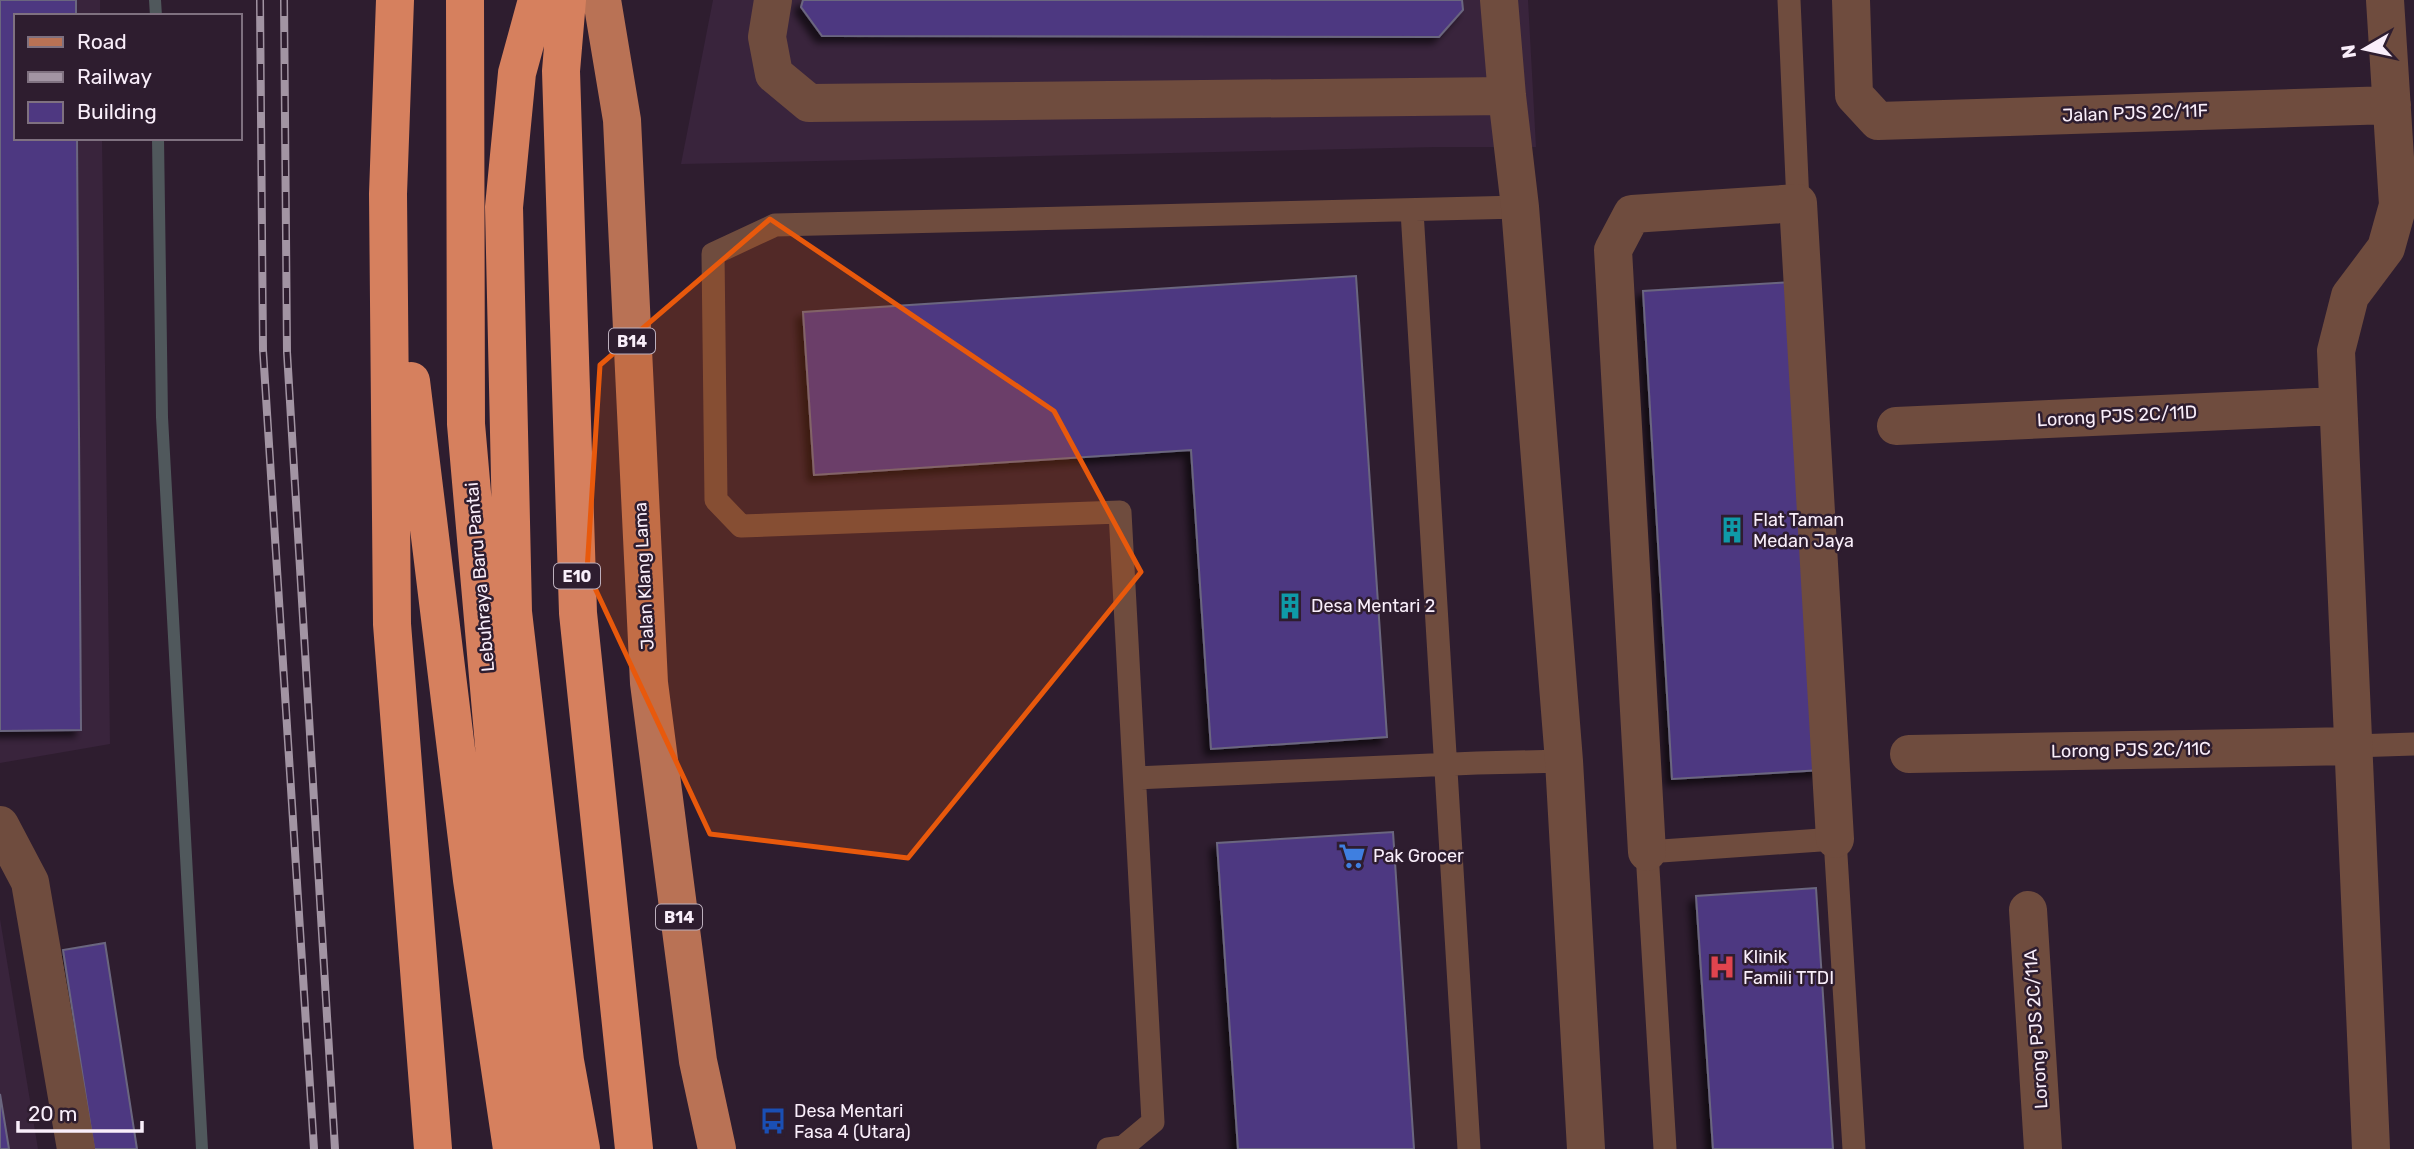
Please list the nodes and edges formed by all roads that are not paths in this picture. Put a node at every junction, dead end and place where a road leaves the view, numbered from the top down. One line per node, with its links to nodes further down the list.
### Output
1 (396, 0): 13 (highway)
2 (465, 0): 33 (highway, Lebuhraya Baru Pantai)
3 (537, 0): 34 (highway)
4 (567, 0): 35 (highway, E10)
5 (602, 0): 36 (main road, Jalan Klang Lama / B14)
6 (773, 0): 11 (street)
7 (1499, 0): 11 (street)
8 (1789, 0): 14 (lane)
9 (1851, 0): 12 (street, Jalan PJS 2C/11F)
10 (2385, 0): 12 (street)
11 (1507, 96): 15 (street)
12 (2392, 106): 17 (street)
13 (388, 194): 31 (highway); 32 (highway)
14 (1798, 203): 27 (street); 28 (street)
15 (1520, 207): 16 (lane); 23 (street)
16 (1412, 211): 24 (lane); 25 (lane)
17 (2400, 248): 18 (street)
18 (2338, 406): 19 (street, Lorong PJS 2C/11D); 21 (street)
19 (1896, 426)
20 (2414, 744): 21 (lane)
21 (2353, 746): 22 (street, Lorong PJS 2C/11C); 43 (street)
22 (1909, 754)
23 (1564, 761): 24 (lane); 39 (street)
24 (1446, 764): 25 (lane); 38 (lane)
25 (1135, 778): 37 (lane)
26 (0, 825): 30 (street)
27 (1835, 839): 28 (lane); 41 (lane)
28 (1647, 852): 40 (lane)
29 (2028, 910): 42 (street, Lorong PJS 2C/11A)
30 (76, 1149)
31 (433, 1149)
32 (512, 1149)
33 (550, 1149)
34 (581, 1149)
35 (634, 1149)
36 (717, 1149)
37 (1108, 1149)
38 (1469, 1149)
39 (1586, 1149)
40 (1665, 1149)
41 (1854, 1149)
42 (2043, 1149)
43 (2371, 1149)

